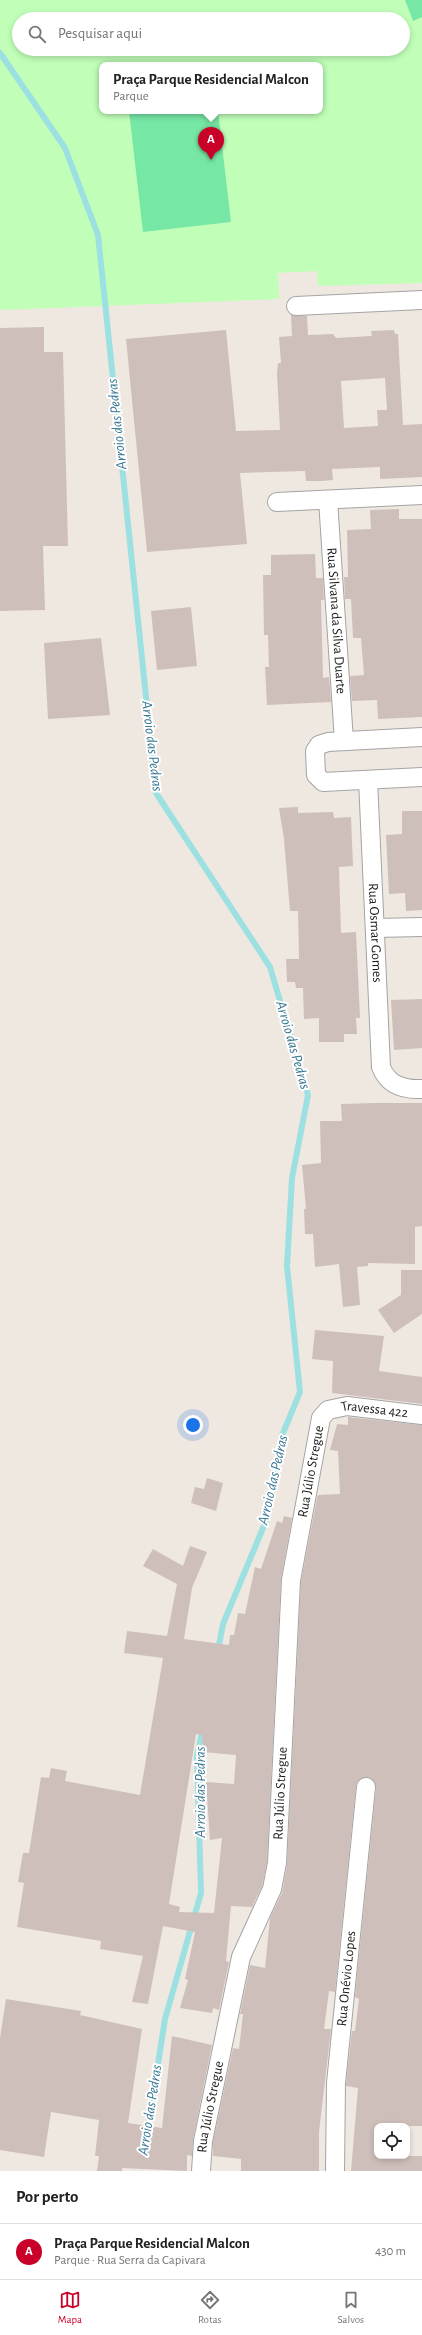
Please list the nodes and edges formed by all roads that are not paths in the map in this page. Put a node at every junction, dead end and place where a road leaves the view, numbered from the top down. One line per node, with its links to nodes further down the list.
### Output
1 (422, 300): 2 (street)
2 (296, 306)
3 (422, 495): 4 (street)
4 (328, 500): 5 (street); 7 (street, Rua Silvana da Silva Duarte)
5 (277, 502)
6 (422, 737): 7 (street)
7 (344, 741): 9 (street)
8 (422, 777): 9 (street)
9 (368, 780): 11 (street, Rua Osmar Gomes)
10 (422, 927): 11 (street)
11 (375, 928): 12 (street, Rua Osmar Gomes)
12 (422, 1089)
13 (328, 1410): 14 (street, Travessa 422); 16 (street, Rua Júlio Stregue)
14 (422, 1416)
15 (366, 1787): 17 (street, Rua Onévio Lopes)
16 (201, 2171)
17 (335, 2171)

